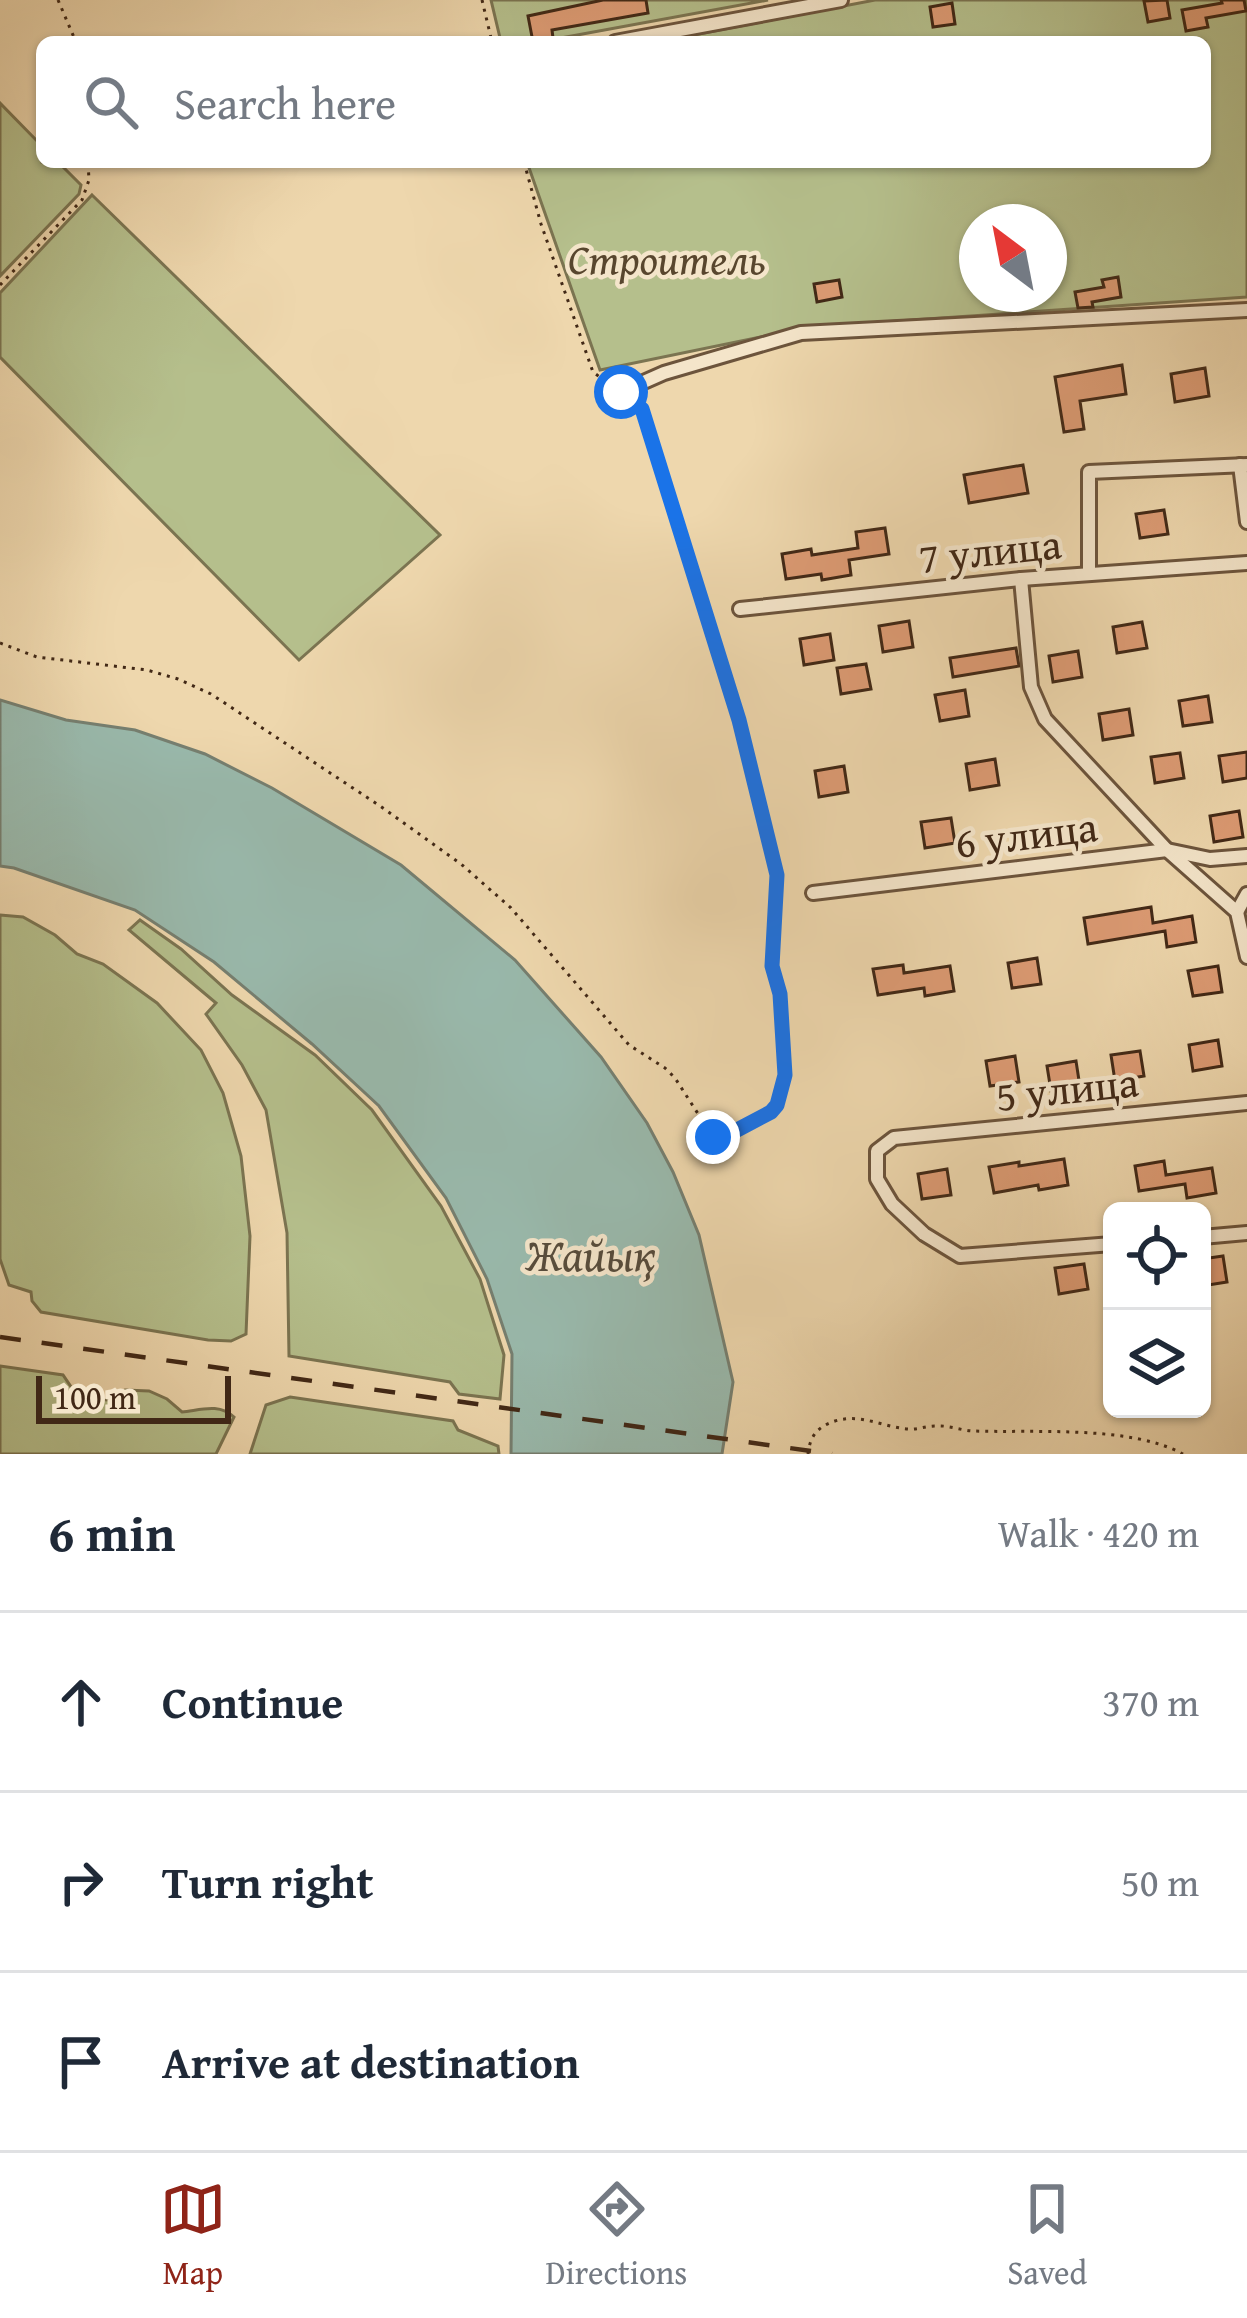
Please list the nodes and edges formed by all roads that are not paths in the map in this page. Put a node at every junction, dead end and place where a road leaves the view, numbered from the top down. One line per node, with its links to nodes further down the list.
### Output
1 (841, 0): 2 (street)
2 (646, 36)
3 (1247, 310): 4 (street)
4 (621, 392)
5 (1244, 465): 6 (street); 8 (street)
6 (1247, 522)
7 (1247, 562): 8 (street, 7 улица)
8 (1090, 574): 9 (street, 7 улица)
9 (1021, 579): 10 (street, 7 улица); 11 (street)
10 (740, 609)
11 (1167, 850): 12 (street, 6 улица); 13 (street, 6 улица); 15 (street)
12 (1247, 856)
13 (813, 893)
14 (1247, 894): 15 (street)
15 (1237, 913): 16 (street)
16 (1247, 957)
17 (1247, 1103): 20 (street, 5 улица)
18 (1247, 1233): 19 (street)
19 (1211, 1236)
20 (1103, 1245)

